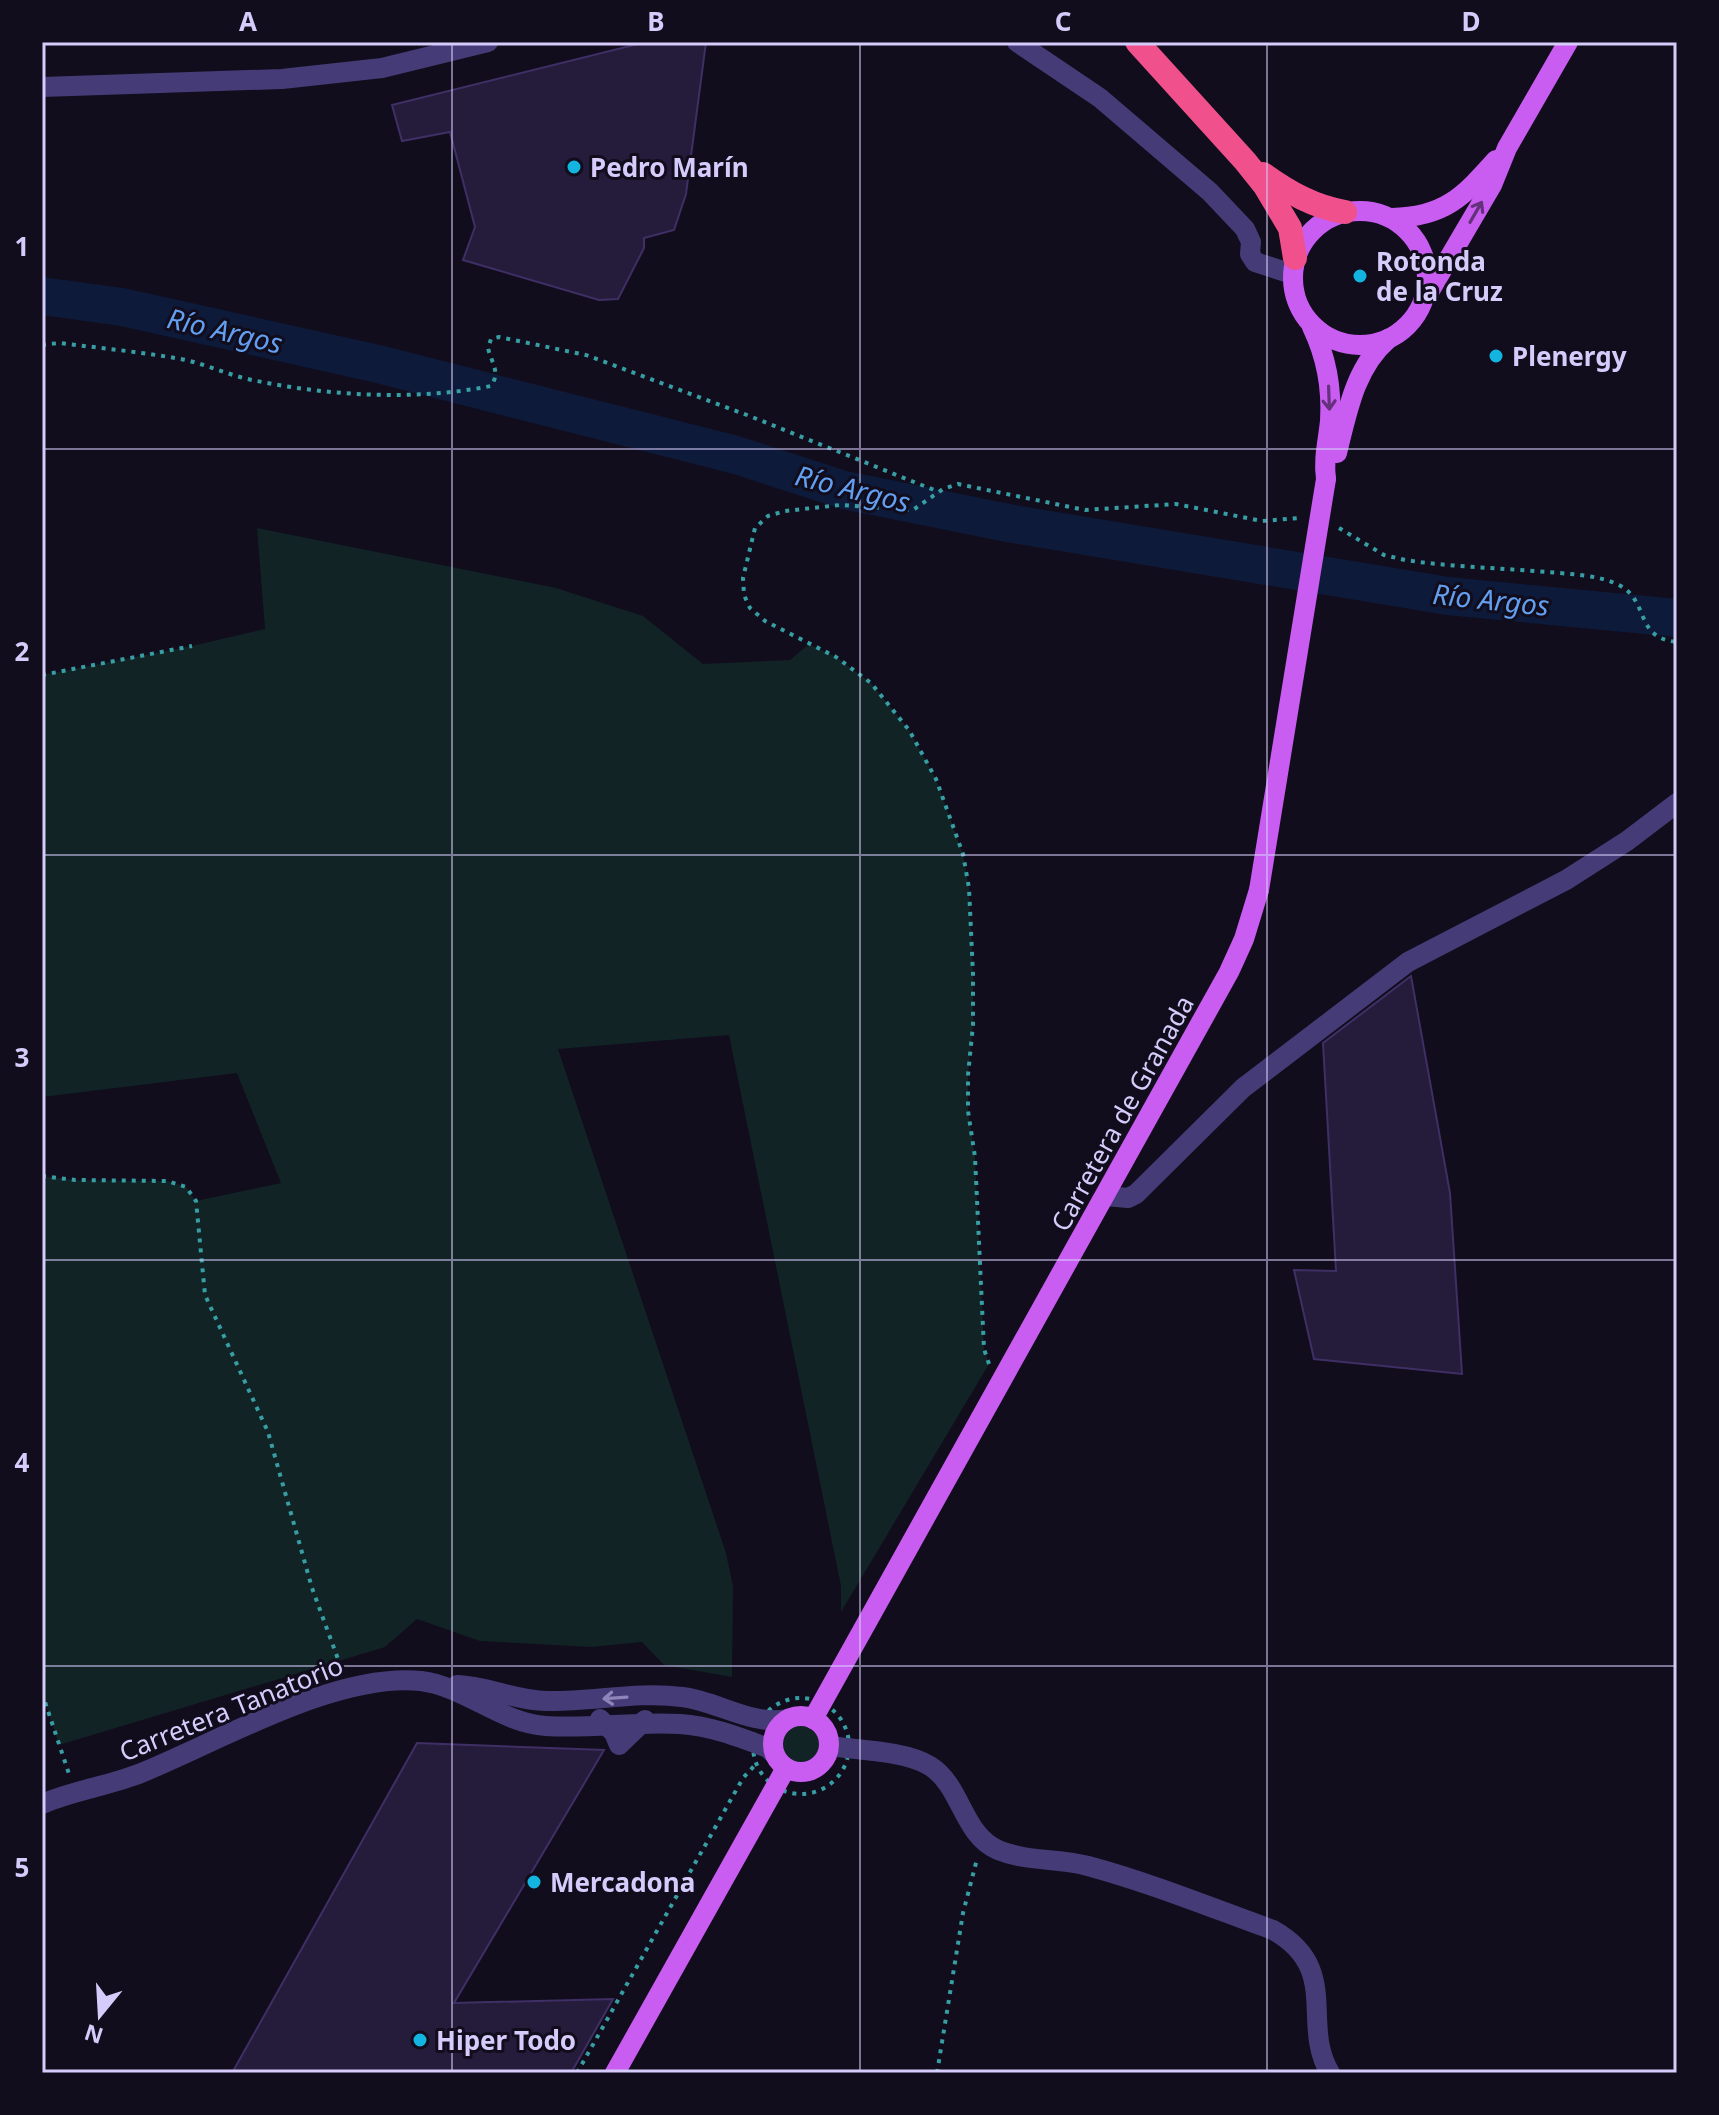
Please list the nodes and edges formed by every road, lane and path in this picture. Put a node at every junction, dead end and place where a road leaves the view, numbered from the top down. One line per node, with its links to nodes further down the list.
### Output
1 (488, 42): 5 (street)
2 (1017, 42): 10 (street)
3 (1137, 42): 7 (highway)
4 (1568, 42): 6 (main road)
5 (42, 87)
6 (1507, 148): 9 (main road); 11 (main road, one-way to 6)
7 (1245, 161): 8 (highway); 10 (highway)
8 (1345, 212): 9 (main road); 10 (main road)
9 (1392, 218): 11 (main road)
10 (1294, 266): 12 (main road)
11 (1422, 304): 13 (main road)
12 (1310, 323): 13 (main road); 15 (main road, Carretera de Granada, one-way to 15)
13 (1388, 339): 15 (main road, Carretera de Granada)
14 (42, 345): 16 (path)
15 (1326, 479): 24 (main road, Carretera de Granada, bridge)
16 (939, 492): 17 (path); 25 (path)
17 (1310, 518)
18 (1331, 524): 19 (path)
19 (1677, 642)
20 (192, 646): 21 (path)
21 (42, 675)
22 (1677, 803): 24 (street)
23 (42, 1176): 27 (path)
24 (1106, 1196): 25 (main road, Carretera de Granada)
25 (1002, 1377): 30 (main road, Carretera de Granada)
26 (441, 1685): 27 (street, Carretera Tanatorio); 28 (street, Carretera Tanatorio); 34 (street)
27 (348, 1688): 39 (street, Carretera Tanatorio)
28 (493, 1691): 31 (street, one-way to 28); 34 (street)
29 (42, 1693): 39 (path)
30 (818, 1711): 31 (path); 32 (main road); 36 (main road); 36 (path)
31 (753, 1718): 32 (street); 33 (street); 35 (path)
32 (788, 1719): 37 (main road)
33 (639, 1724): 34 (street); 35 (street)
34 (607, 1725)
35 (753, 1742): 37 (path); 37 (street)
36 (839, 1747): 37 (main road); 38 (path); 41 (street)
37 (772, 1762): 38 (main road); 38 (path); 42 (path)
38 (775, 1787): 43 (main road)
39 (74, 1792): 40 (street, Carretera Tanatorio)
40 (42, 1804)
41 (983, 1841): 44 (path); 45 (street)
42 (577, 2073)
43 (615, 2073)
44 (937, 2073)
45 (1330, 2073)

